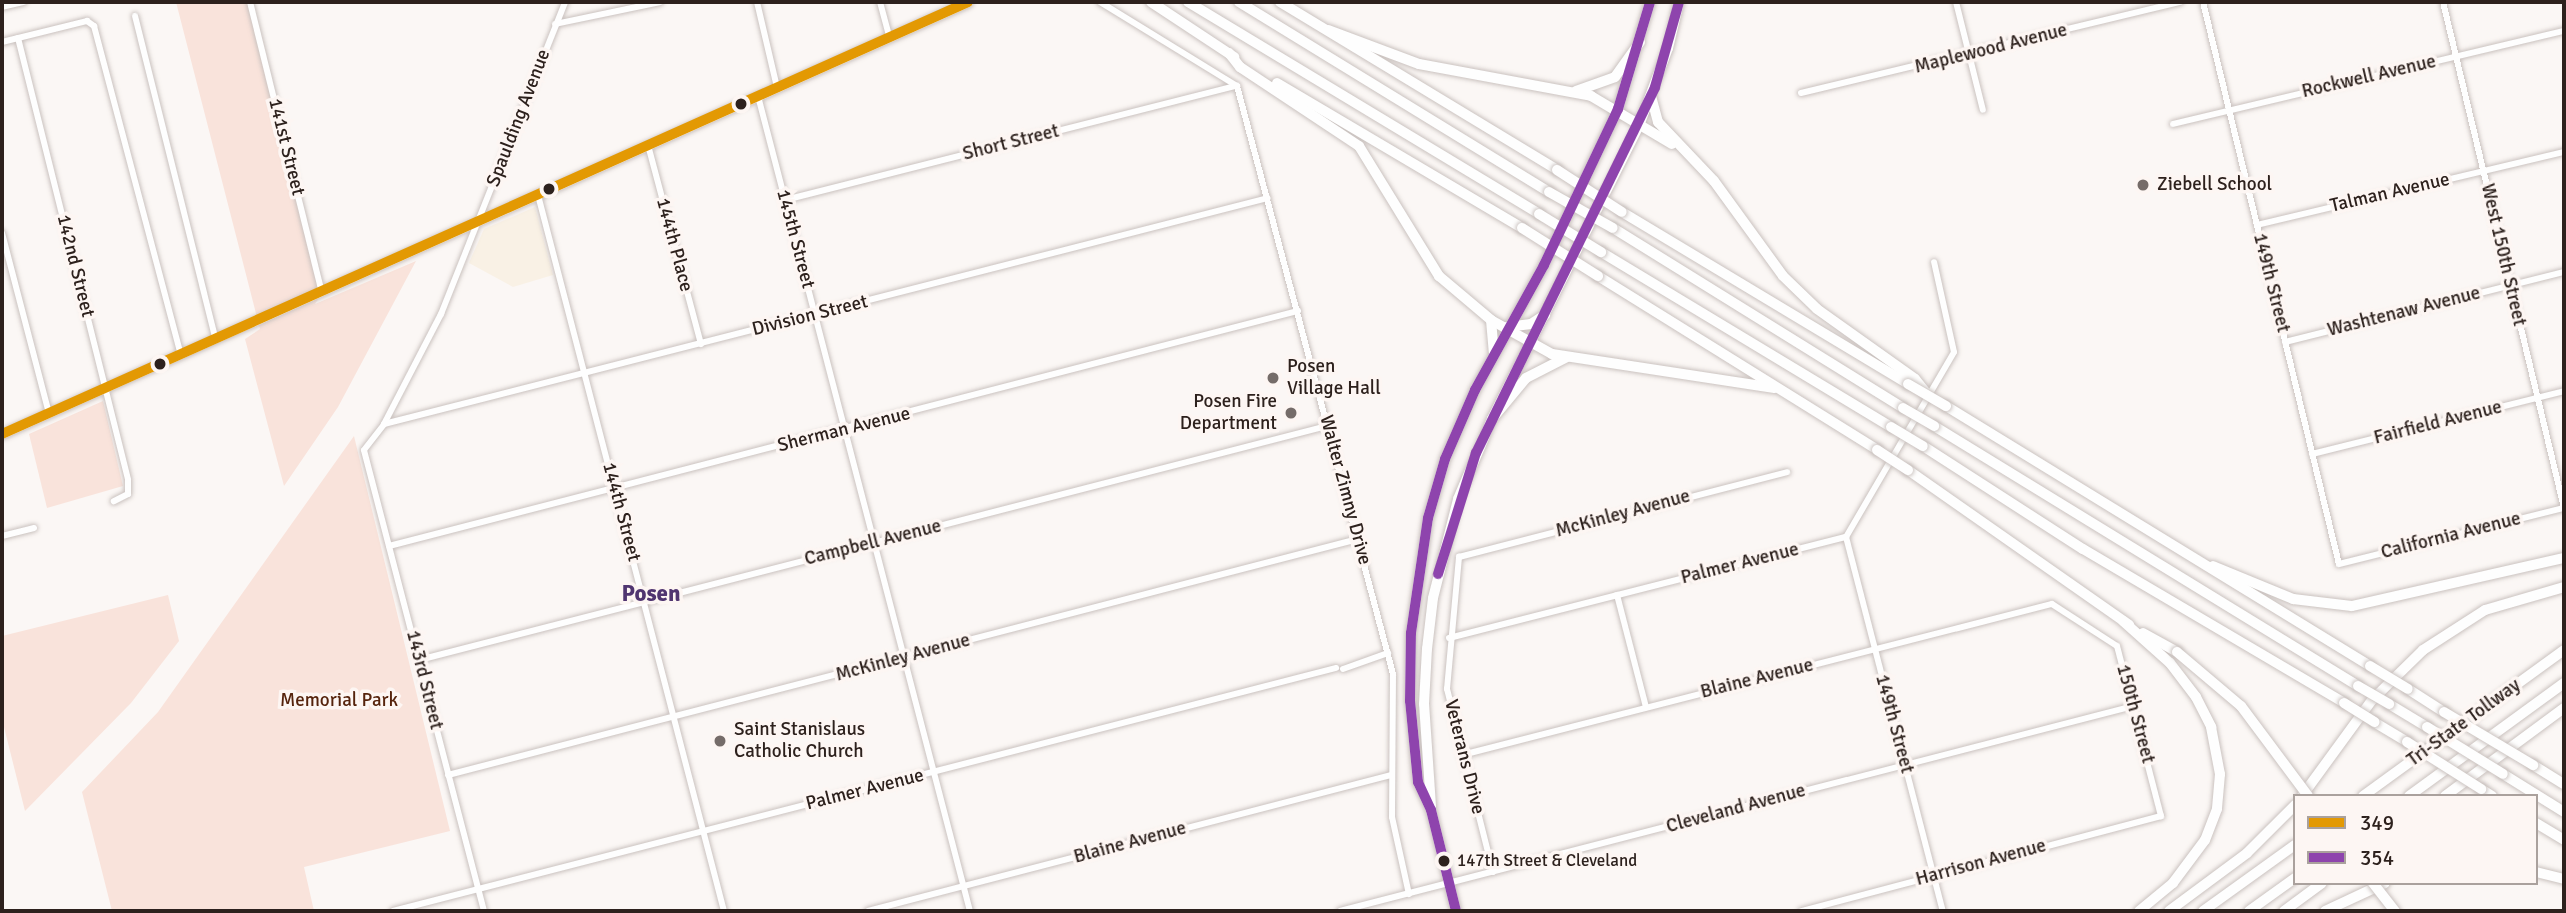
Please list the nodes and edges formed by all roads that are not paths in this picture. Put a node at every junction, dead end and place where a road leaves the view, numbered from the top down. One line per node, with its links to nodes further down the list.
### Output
1 (23, 2): 19 (street)
2 (250, 2): 56 (street, 141st Street)
3 (565, 2): 21 (street, Spaulding Avenue)
4 (660, 2): 21 (street)
5 (757, 2): 32 (street)
6 (880, 2): 24 (street)
7 (968, 2): 24 (main road)
8 (1100, 2): 31 (street)
9 (1151, 2): 28 (highway)
10 (1188, 2): 123 (highway, bridge)
11 (1239, 2): 124 (highway, bridge)
12 (1280, 2): 22 (highway)
13 (1650, 2): 27 (main road)
14 (1679, 2): 36 (main road)
15 (1956, 2): 29 (street)
16 (2180, 2): 29 (street, Maplewood Avenue)
17 (2203, 2): 38 (street, 149th Street)
18 (2443, 2): 30 (street, West 150th Street)
19 (2, 7)
20 (135, 16): 62 (street)
21 (555, 24): 49 (street, Spaulding Avenue)
22 (1328, 30): 33 (highway); 70 (highway, bridge)
23 (2564, 31): 30 (street, Rockwell Avenue)
24 (889, 36): 32 (main road)
25 (18, 38): 26 (street); 67 (street); 72 (street, 142nd Street)
26 (2, 42)
27 (1640, 42): 33 (highway); 37 (main road)
28 (1229, 53): 60 (highway); 71 (highway, bridge)
29 (1969, 55): 34 (street, Maplewood Avenue); 39 (street)
30 (2456, 57): 38 (street, Rockwell Avenue); 45 (street, West 150th Street)
31 (1237, 86): 47 (street, Walter Zimny Drive); 48 (street, Short Street)
32 (777, 87): 35 (main road)
33 (1571, 92): 37 (highway)
34 (1801, 93)
35 (758, 96): 42 (main road); 48 (street, 145th Street)
36 (1651, 96): 40 (main road); 43 (highway)
37 (1618, 109): 40 (highway); 61 (main road)
38 (2228, 109): 41 (street, Rockwell Avenue); 50 (street, 149th Street)
39 (1983, 110)
40 (1640, 124): 43 (highway); 59 (main road)
41 (2173, 124)
42 (648, 145): 46 (main road); 65 (street, 144th Place)
43 (1683, 152): 70 (highway)
44 (2564, 152): 45 (street, Talman Avenue)
45 (2483, 171): 50 (street, Talman Avenue); 55 (street, West 150th Street)
46 (538, 195): 49 (main road); 69 (street, 144th Street)
47 (1268, 198): 57 (street, Walter Zimny Drive); 58 (street, Division Street)
48 (785, 200): 58 (street, 145th Street)
49 (480, 220): 56 (main road); 77 (street, Spaulding Avenue)
50 (2257, 225): 64 (street, 149th Street)
51 (2, 233): 52 (street)
52 (5, 257): 75 (street)
53 (1934, 262): 88 (street)
54 (2564, 272): 55 (street, Washtenaw Avenue)
55 (2511, 285): 64 (street, Washtenaw Avenue); 74 (street, West 150th Street)
56 (322, 293): 62 (main road)
57 (1298, 311): 78 (street, Walter Zimny Drive); 79 (street, Sherman Avenue)
58 (815, 315): 65 (street, Division Street); 79 (street, 145th Street)
59 (1545, 315): 61 (highway); 63 (main road)
60 (1491, 320): 61 (highway); 66 (highway)
61 (1507, 327): 63 (highway); 66 (main road)
62 (216, 340): 67 (main road)
63 (1531, 342): 68 (highway); 76 (main road)
64 (2285, 342): 81 (street, 149th Street)
65 (701, 344): 69 (street, Division Street)
66 (1494, 352): 127 (main road)
67 (181, 356): 72 (main road)
68 (1567, 357): 71 (highway); 76 (highway)
69 (585, 374): 77 (street, Division Street); 83 (street, 144th Street)
70 (1912, 381): 94 (highway, bridge)
71 (1774, 388): 100 (highway, bridge)
72 (106, 390): 75 (main road); 84 (street, 142nd Street)
73 (2564, 391): 74 (street, Fairfield Avenue)
74 (2538, 398): 81 (street, Fairfield Avenue); 85 (street, West 150th Street)
75 (49, 414): 80 (main road)
76 (1492, 419): 127 (main road)
77 (384, 424): 91 (street, 143rd Street)
78 (1327, 426): 89 (street, Walter Zimny Drive); 90 (street, Campbell Avenue)
79 (844, 430): 83 (street, Sherman Avenue); 90 (street, 145th Street)
80 (2, 435)
81 (2312, 454): 95 (street, 149th Street)
82 (1787, 472): 92 (street, McKinley Avenue)
83 (614, 487): 91 (street, Sherman Avenue); 98 (street, 144th Street)
84 (114, 501)
85 (2564, 508): 95 (street, California Avenue)
86 (34, 528): 87 (street)
87 (2, 536)
88 (1846, 537): 97 (street, Palmer Avenue); 102 (street, 149th Street)
89 (1359, 539): 104 (street, Walter Zimny Drive); 105 (street, McKinley Avenue)
90 (874, 543): 98 (street, Campbell Avenue); 105 (street, 145th Street)
91 (389, 546): 106 (street, 143rd Street)
92 (1459, 557): 101 (street, Veterans Drive)
93 (2564, 558): 94 (highway)
94 (2200, 562): 117 (highway, bridge)
95 (2339, 564)
96 (2564, 587): 118 (highway)
97 (1617, 595): 101 (street, Palmer Avenue); 109 (street)
98 (644, 602): 106 (street, Campbell Avenue); 111 (street, 144th Street)
99 (2052, 604): 102 (street, Blaine Avenue); 108 (street, 150th Street)
100 (2123, 621): 119 (highway, bridge); 155 (highway)
101 (1449, 638): 112 (street, Veterans Drive)
102 (1875, 649): 109 (street, Blaine Avenue); 113 (street, 149th Street)
103 (2564, 650): 120 (highway, Tri-State Tollway)
104 (1388, 653): 114 (street, Palmer Avenue); 116 (street, Walter Zimny Drive)
105 (904, 658): 111 (street, McKinley Avenue); 114 (street, 145th Street)
106 (419, 660): 115 (street, 143rd Street)
107 (2564, 683): 121 (highway, Tri-State Tollway)
108 (2133, 706): 113 (street, Cleveland Avenue); 129 (street, 150th Street)
109 (1646, 707): 112 (street, Blaine Avenue)
110 (2564, 708): 122 (highway)
111 (674, 719): 115 (street, McKinley Avenue); 131 (street, 144th Street)
112 (1462, 755): 134 (street, Veterans Drive)
113 (1905, 765): 134 (street, Cleveland Avenue); 136 (street, 149th Street)
114 (934, 772): 131 (street, Palmer Avenue); 143 (street, 145th Street)
115 (448, 775): 144 (street, 143rd Street)
116 (1391, 775): 143 (street, Blaine Avenue); 145 (street, Walter Zimny Drive)
117 (2564, 784)
118 (2304, 794)
119 (2307, 794)
120 (2366, 794)
121 (2412, 794)
122 (2448, 794)
123 (2488, 794)
124 (2535, 794)
125 (2538, 796): 128 (highway, bridge)
126 (2293, 807): 156 (highway)
127 (1431, 810): 139 (main road)
128 (2564, 812)
129 (2161, 816): 136 (street, Harrison Avenue)
130 (2538, 824): 132 (highway)
131 (703, 831): 144 (street, Palmer Avenue); 148 (street, 144th Street)
132 (2564, 840)
133 (2293, 846): 157 (highway)
134 (1493, 872): 139 (street, Cleveland Avenue)
135 (2538, 872): 138 (highway)
136 (1934, 876): 153 (street, Harrison Avenue); 154 (street, 149th Street)
137 (2293, 879): 158 (highway)
138 (2564, 879)
139 (1449, 883): 145 (street, Cleveland Avenue); 152 (main road)
140 (2319, 885): 159 (highway)
141 (2375, 885): 161 (highway, bridge)
142 (2381, 885): 160 (highway)
143 (963, 887): 149 (street, Blaine Avenue); 150 (street, 145th Street)
144 (478, 889): 146 (street, Palmer Avenue); 147 (street, 143rd Street)
145 (1409, 894): 151 (street, Cleveland Avenue)
146 (393, 911)
147 (484, 911)
148 (724, 911)
149 (868, 911)
150 (970, 911)
151 (1340, 911)
152 (1456, 911)
153 (1801, 911)
154 (1943, 911)
155 (2139, 911)
156 (2169, 911)
157 (2203, 911)
158 (2249, 911)
159 (2284, 911)
160 (2325, 911)
161 (2395, 911)

